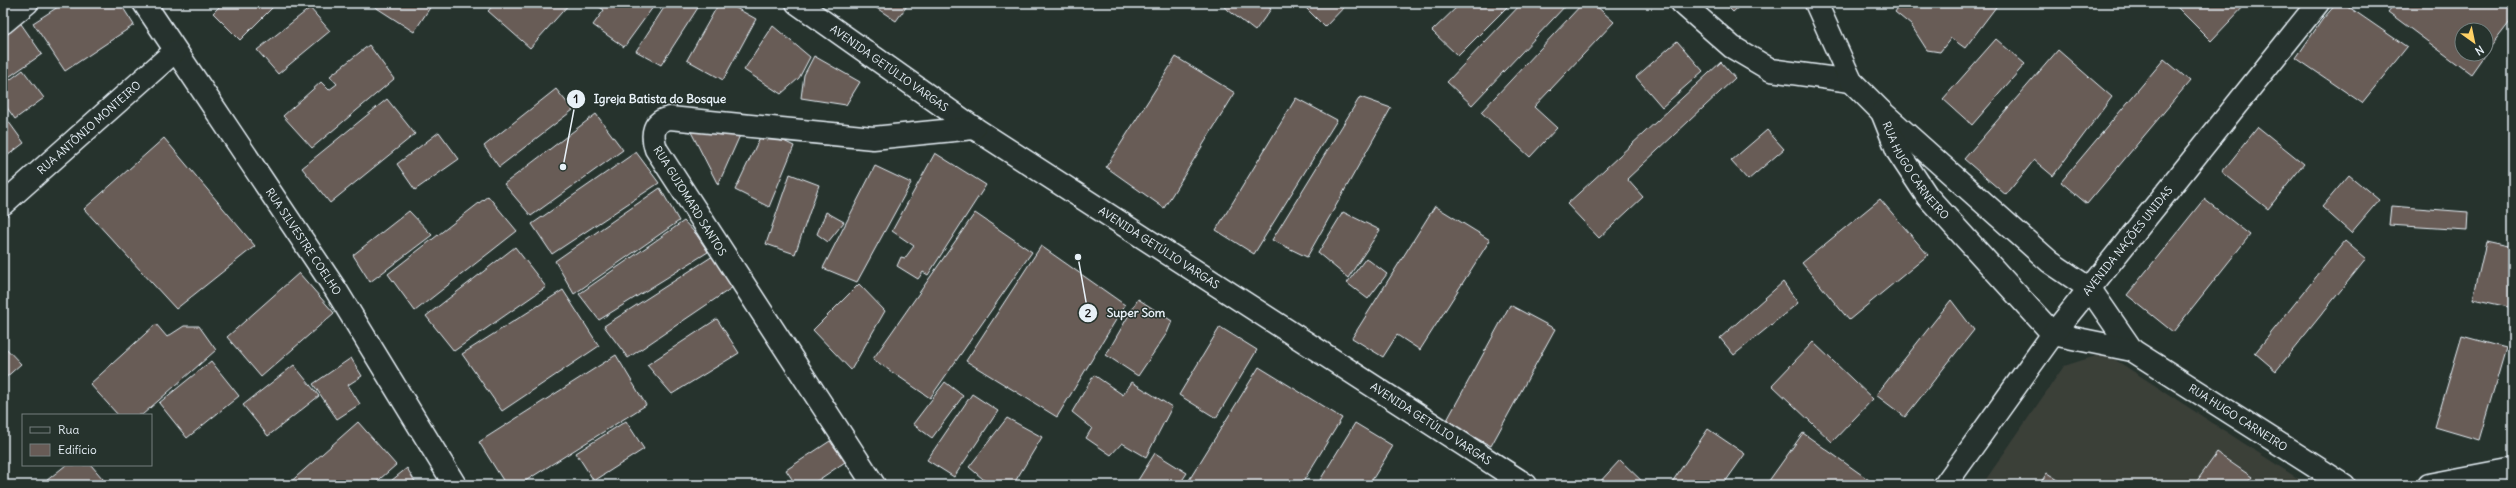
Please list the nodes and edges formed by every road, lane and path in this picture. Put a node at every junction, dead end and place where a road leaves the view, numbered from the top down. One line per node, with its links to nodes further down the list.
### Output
1 (27, 3): 7 (street)
2 (144, 3): 8 (street, RUA SILVESTRE COELHO)
3 (1682, 3): 9 (street)
4 (2318, 3): 13 (street, AVENIDA NAÇÕES UNIDAS)
5 (1819, 4): 9 (street)
6 (808, 6): 11 (street, AVENIDA GETÚLIO VARGAS)
7 (3, 23)
8 (175, 51): 12 (street, RUA ANTÔNIO MONTEIRO); 17 (street, RUA SILVESTRE COELHO)
9 (1851, 81): 10 (street)
10 (1882, 112): 13 (street, RUA HUGO CARNEIRO); 14 (street, RUA HUGO CARNEIRO)
11 (974, 128): 18 (street, RUA GUIOMARD SANTOS); 19 (street, AVENIDA GETÚLIO VARGAS)
12 (3, 204)
13 (2090, 289): 14 (street, AVENIDA NAÇÕES UNIDAS); 15 (street, RUA HUGO CARNEIRO)
14 (2053, 334): 15 (street, RUA HUGO CARNEIRO); 20 (street, AVENIDA NAÇÕES UNIDAS)
15 (2132, 350): 21 (street, RUA HUGO CARNEIRO)
16 (2513, 469): 22 (street)
17 (455, 485)
18 (874, 485)
19 (1526, 485)
20 (1945, 485)
21 (2344, 485)
22 (2429, 485)

